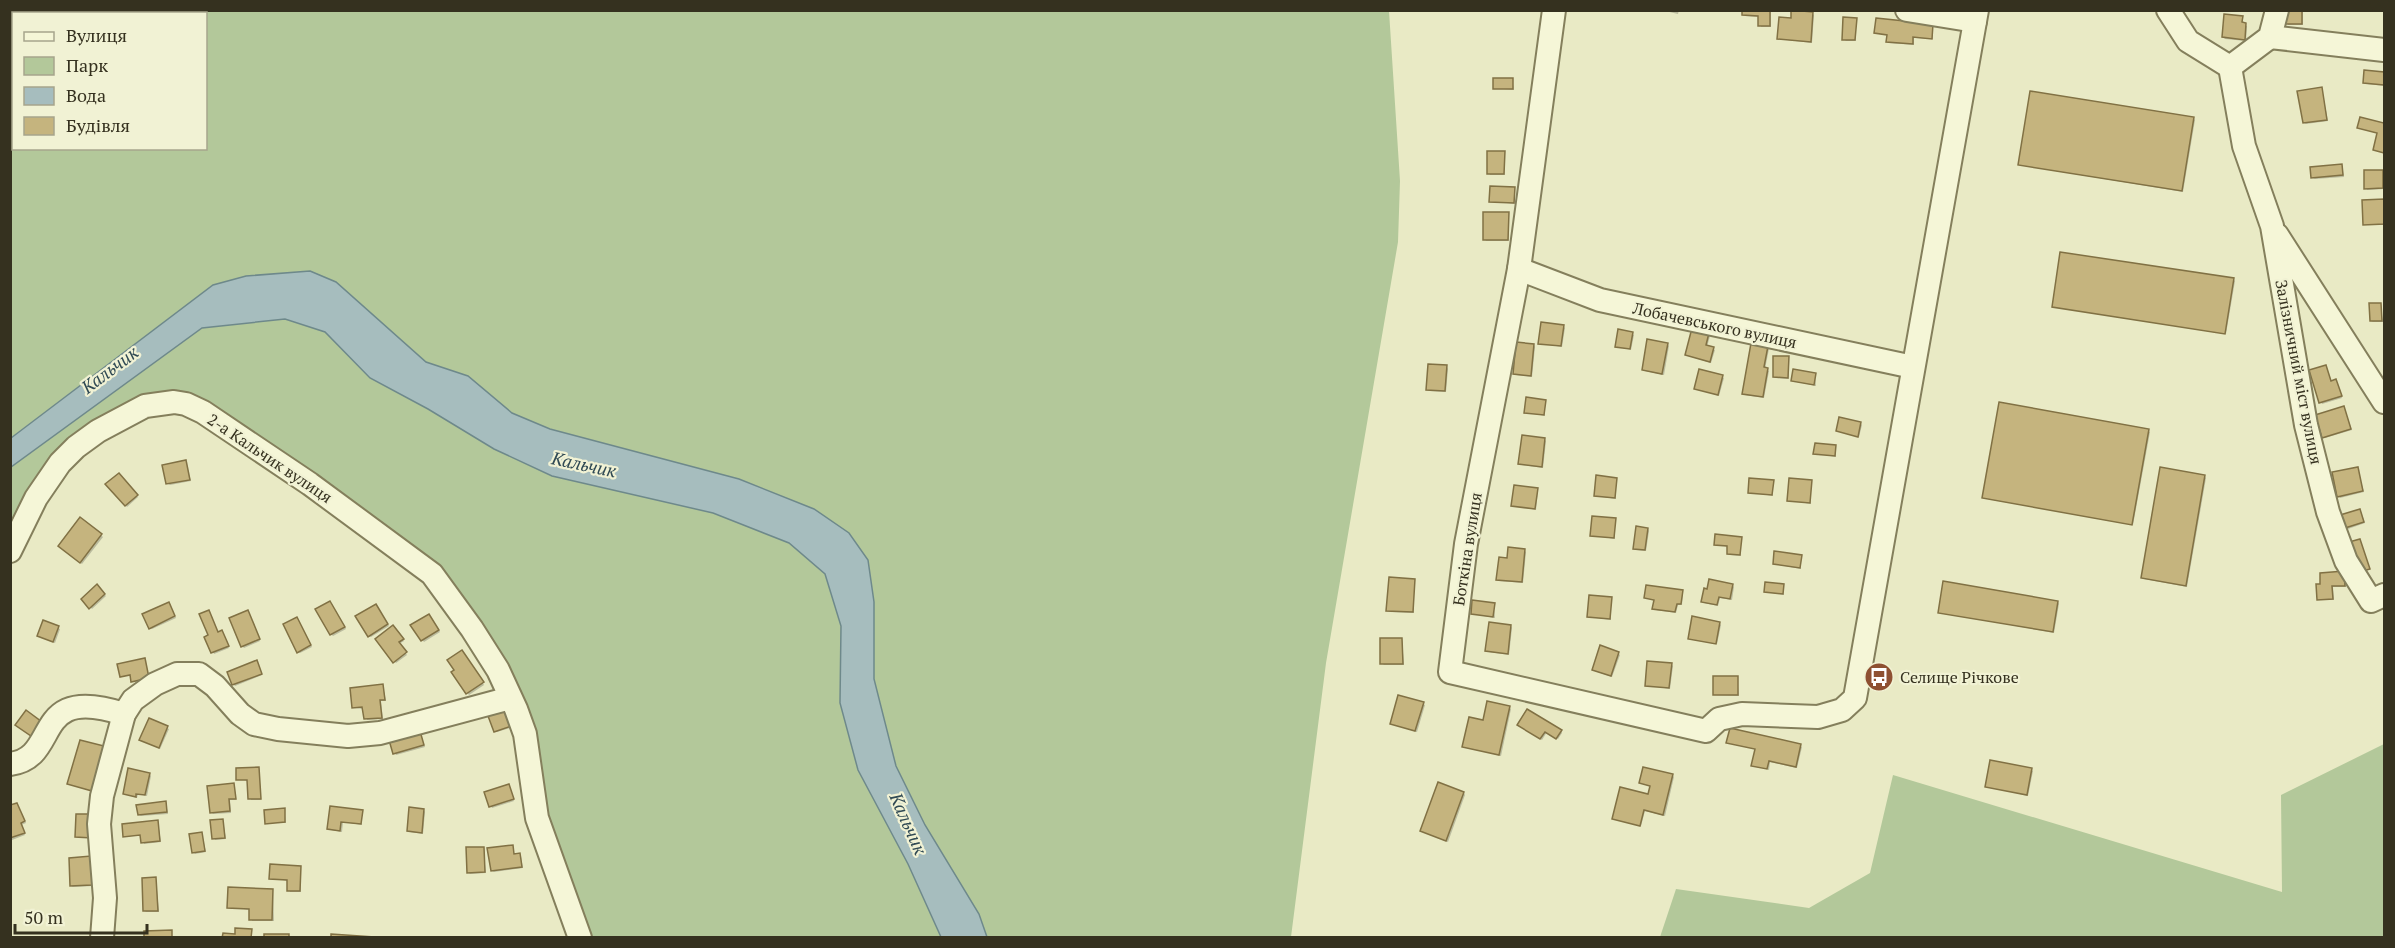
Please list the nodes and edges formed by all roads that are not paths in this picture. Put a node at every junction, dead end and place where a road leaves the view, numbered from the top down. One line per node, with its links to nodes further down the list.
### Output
1 (1554, 10): 10 (street, Боткіна вулиця)
2 (1907, 10): 5 (street)
3 (2168, 10): 8 (street)
4 (2277, 10): 6 (street)
5 (1976, 16): 11 (street)
6 (2270, 37): 7 (street); 8 (street)
7 (2385, 50)
8 (2230, 67): 9 (street, Залізничний міст вулиця)
9 (2272, 226): 12 (street, Залізничний міст вулиця); 14 (street, Залізничний міст вулиця)
10 (1519, 269): 11 (street, Лобачевського вулиця); 11 (street, Боткіна вулиця)
11 (1913, 367)
12 (2385, 402)
13 (10, 551): 15 (street, 2-а Кальчик вулиця)
14 (2385, 595)
15 (510, 698): 16 (street); 19 (street, 2-а Кальчик вулиця)
16 (124, 714): 17 (street); 18 (street)
17 (10, 764)
18 (102, 938)
19 (580, 938)

